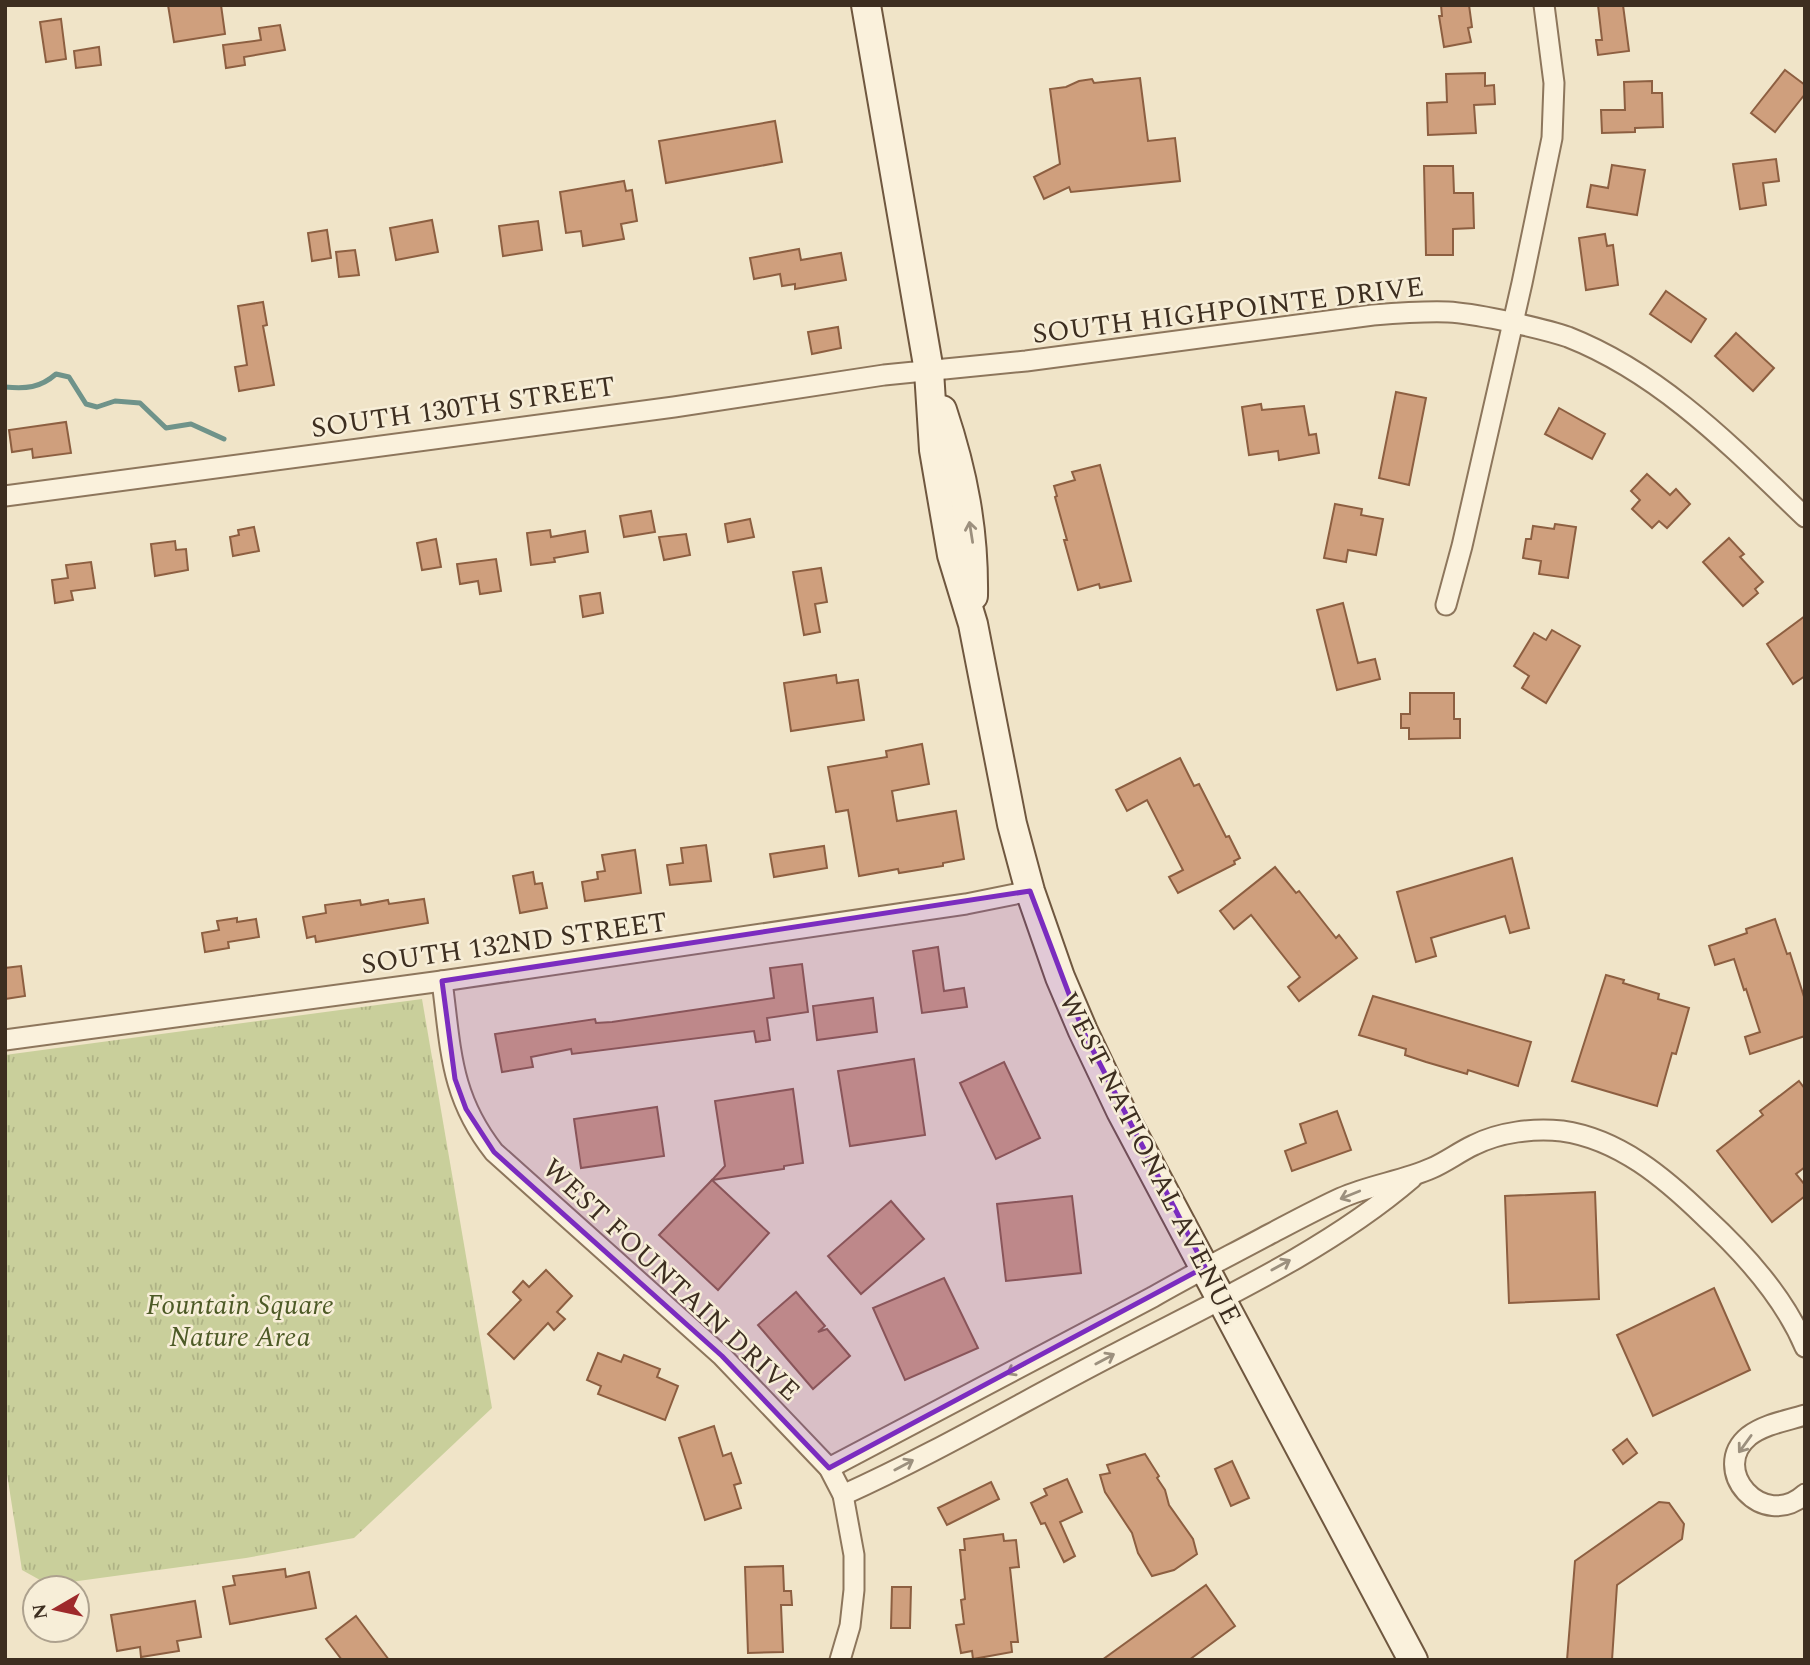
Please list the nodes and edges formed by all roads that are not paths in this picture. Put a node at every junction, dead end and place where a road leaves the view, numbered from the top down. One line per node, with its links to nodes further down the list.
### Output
1 (866, 5): 4 (main road, WEST NATIONAL AVENUE)
2 (1544, 5): 3 (street)
3 (1512, 323): 4 (street, SOUTH HIGHPOINTE DRIVE); 6 (street, SOUTH HIGHPOINTE DRIVE); 7 (street)
4 (929, 370): 5 (street, SOUTH 130TH STREET); 8 (main road, WEST NATIONAL AVENUE)
5 (5, 496)
6 (1805, 517)
7 (1446, 605)
8 (1030, 891): 9 (street, SOUTH 132ND STREET); 14 (main road, WEST NATIONAL AVENUE)
9 (442, 981): 10 (street, SOUTH 132ND STREET); 18 (street, WEST FOUNTAIN DRIVE)
10 (5, 1040)
11 (1415, 1175): 12 (street, one-way to 12); 13 (street); 16 (street)
12 (1301, 1219): 13 (street); 14 (street)
13 (1316, 1246): 15 (street, one-way to 13)
14 (1205, 1267): 15 (main road, WEST NATIONAL AVENUE); 18 (street, one-way to 18)
15 (1222, 1298): 20 (street, one-way to 15); 22 (main road, WEST NATIONAL AVENUE)
16 (1805, 1347)
17 (1805, 1415): 19 (street, one-way to 19)
18 (829, 1468): 20 (street, WEST FOUNTAIN DRIVE)
19 (1805, 1494)
20 (843, 1495): 21 (street, WEST FOUNTAIN DRIVE)
21 (840, 1660)
22 (1413, 1660)

